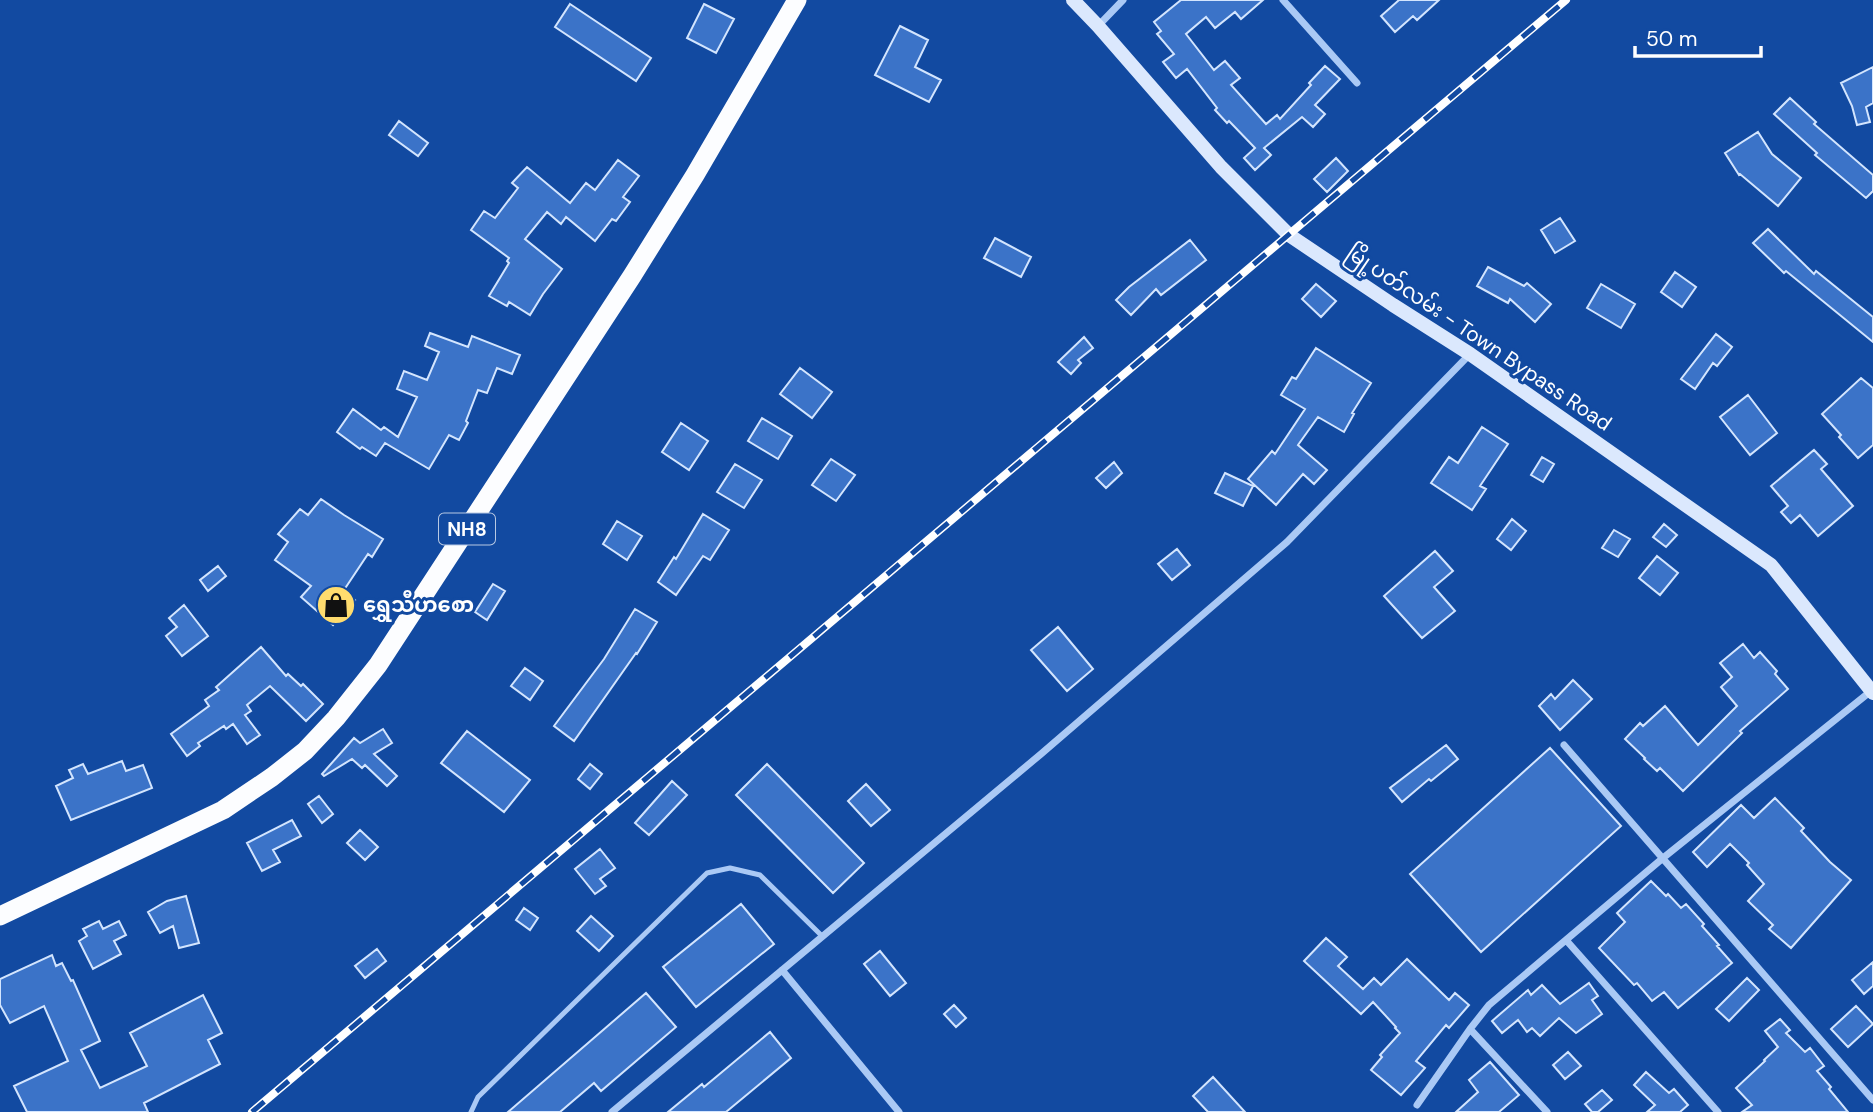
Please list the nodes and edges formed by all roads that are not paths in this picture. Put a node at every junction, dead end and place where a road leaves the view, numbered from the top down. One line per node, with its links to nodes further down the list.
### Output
1 (797, 0): 11 (highway, NH8)
2 (1073, 0): 5 (main road, မြို့ပတ်လမ်း - Town Bypass Road)
3 (1123, 0): 5 (street)
4 (1283, 0): 6 (street)
5 (1098, 26): 7 (main road, မြို့ပတ်လမ်း - Town Bypass Road)
6 (1357, 83)
7 (1470, 354): 8 (main road, မြို့ပတ်လမ်း - Town Bypass Road); 12 (street)
8 (1872, 692): 10 (street)
9 (1564, 745): 10 (street)
10 (1662, 858): 13 (street); 16 (street)
11 (0, 916)
12 (822, 936): 14 (street); 18 (lane)
13 (1566, 940): 15 (street); 22 (street)
14 (782, 970): 19 (street); 20 (street)
15 (1469, 1028): 17 (street); 21 (street)
16 (1873, 1100)
17 (1417, 1105)
18 (471, 1112)
19 (612, 1112)
20 (898, 1112)
21 (1547, 1112)
22 (1718, 1112)

